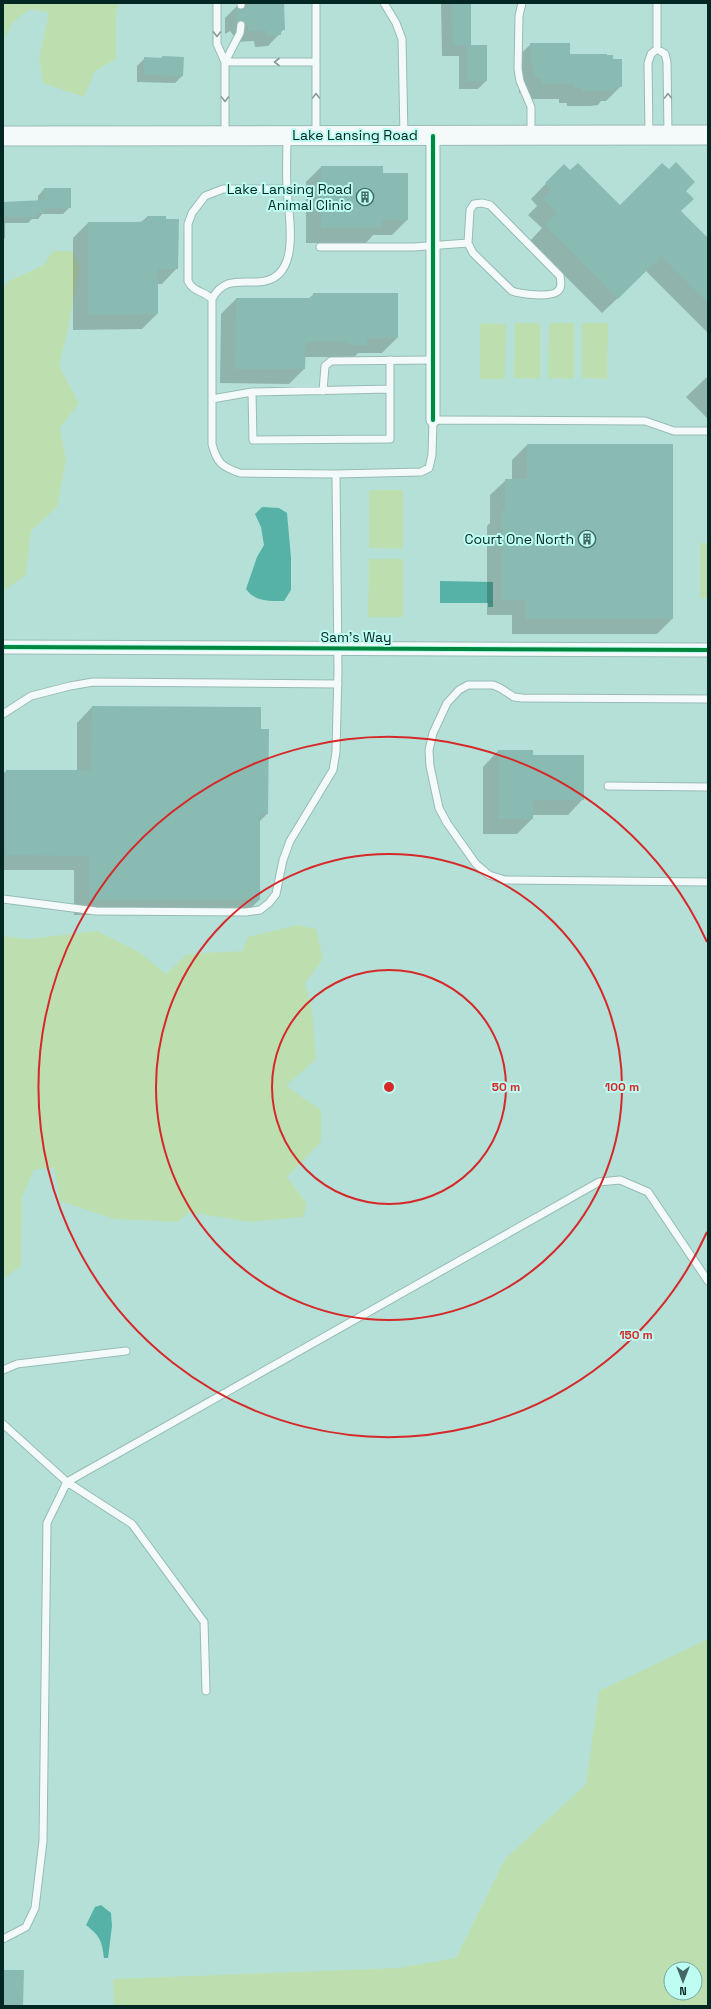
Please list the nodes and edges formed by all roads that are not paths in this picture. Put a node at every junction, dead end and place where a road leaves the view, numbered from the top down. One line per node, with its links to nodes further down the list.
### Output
1 (217, 3): 8 (lane, one-way to 8)
2 (316, 3): 9 (lane)
3 (384, 3): 18 (lane)
4 (522, 3): 13 (lane)
5 (657, 3): 7 (lane)
6 (241, 25): 8 (lane)
7 (657, 48): 14 (lane); 15 (lane, one-way to 7)
8 (225, 62): 9 (lane, one-way to 8); 10 (lane, one-way to 10)
9 (316, 62): 12 (lane, one-way to 9)
10 (225, 135): 11 (main road, Lake Lansing Road); 17 (main road, Lake Lansing Road)
11 (287, 135): 12 (main road, Lake Lansing Road); 20 (lane)
12 (316, 135): 18 (main road, Lake Lansing Road)
13 (531, 135): 14 (main road, Lake Lansing Road); 19 (main road, Lake Lansing Road)
14 (649, 135): 15 (main road, Lake Lansing Road)
15 (668, 135): 16 (main road, Lake Lansing Road)
16 (708, 135)
17 (3, 136)
18 (404, 136): 19 (main road, Lake Lansing Road)
19 (433, 136): 22 (street)
20 (287, 189): 24 (lane); 24 (lane)
21 (468, 243): 21 (lane); 22 (lane)
22 (433, 245): 23 (lane); 26 (street)
23 (320, 247)
24 (212, 299): 30 (lane)
25 (390, 360): 26 (lane); 27 (lane); 28 (lane)
26 (432, 360): 31 (street)
27 (390, 389): 28 (lane); 29 (lane)
28 (323, 390): 29 (lane)
29 (252, 392): 30 (lane)
30 (212, 399): 33 (lane)
31 (433, 420): 32 (lane); 33 (lane)
32 (708, 431)
33 (336, 474): 35 (lane)
34 (3, 647): 35 (street, Sam's Way)
35 (338, 648): 36 (street, Sam's Way); 37 (lane)
36 (708, 650)
37 (338, 684): 39 (lane); 43 (lane)
38 (708, 699): 42 (lane)
39 (3, 714)
40 (608, 786): 41 (lane)
41 (708, 787)
42 (708, 882)
43 (3, 898)
44 (708, 1281): 48 (lane)
45 (126, 1351): 46 (lane)
46 (3, 1370)
47 (3, 1424): 48 (lane)
48 (67, 1482): 49 (lane); 50 (lane)
49 (206, 1691)
50 (3, 1939)

